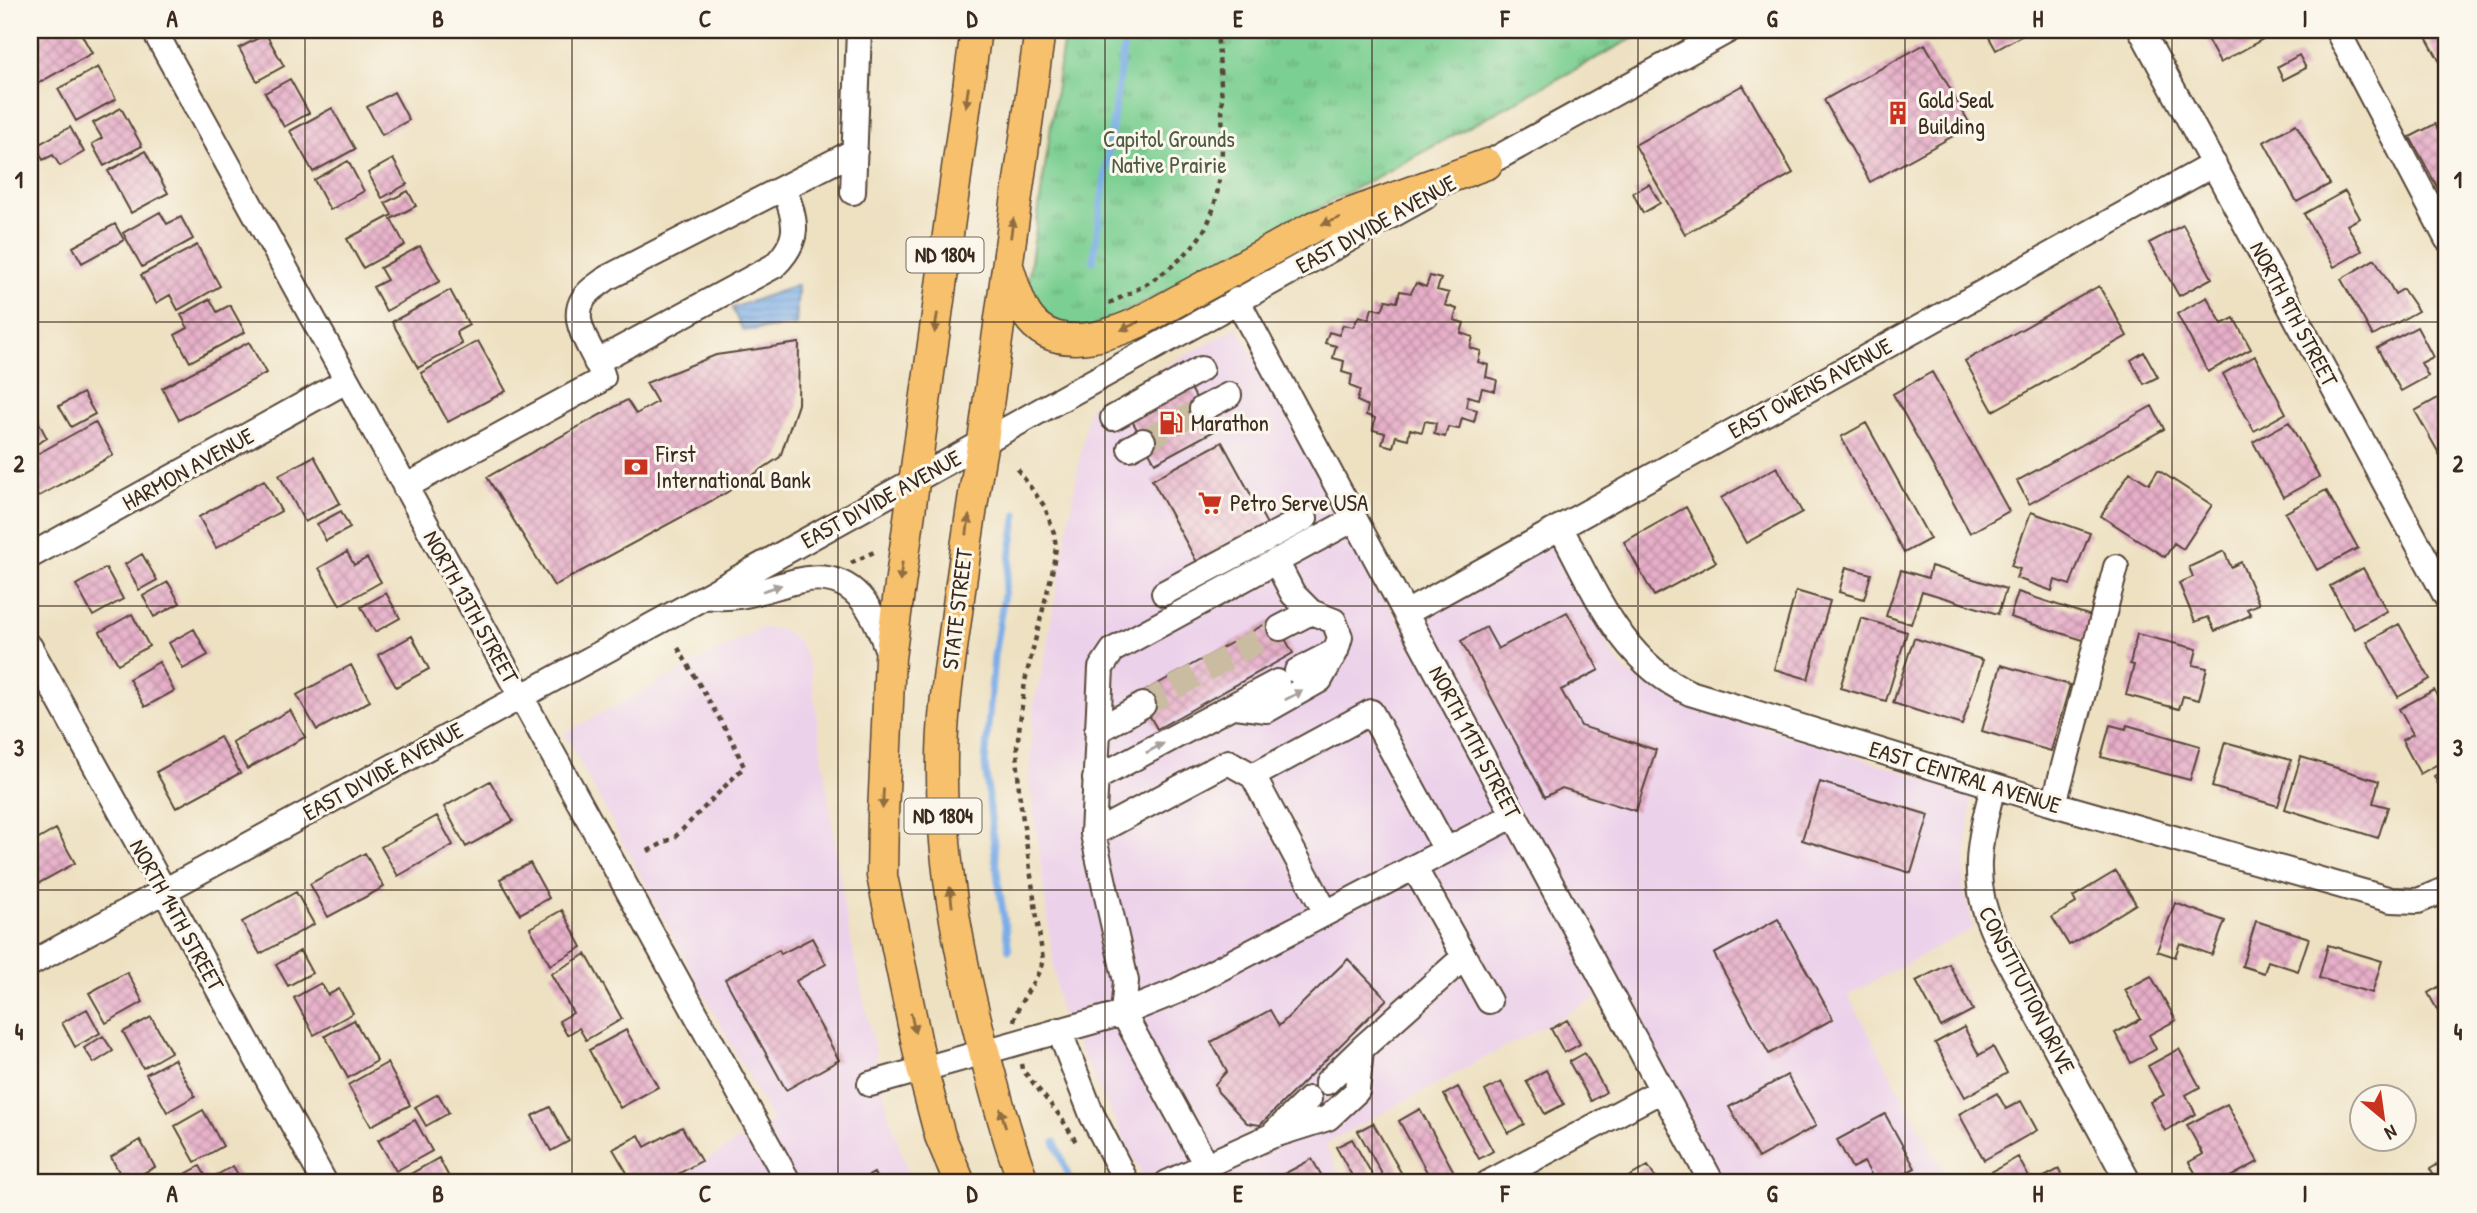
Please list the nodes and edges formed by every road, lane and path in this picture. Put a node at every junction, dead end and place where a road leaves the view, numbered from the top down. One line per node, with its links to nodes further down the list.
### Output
1 (154, 30): 20 (street, NORTH 13TH STREET)
2 (859, 30): 9 (street)
3 (976, 30): 26 (main road, ND 1804, one-way to 26)
4 (1040, 30): 15 (main road, STATE STREET / ND 1804, one-way to 4)
5 (1217, 30): 17 (path)
6 (1730, 30): 10 (street, EAST DIVIDE AVENUE)
7 (2141, 30): 11 (street, NORTH 9TH STREET)
8 (2337, 30): 14 (street)
9 (855, 151): 12 (street); 13 (street)
10 (1487, 164): 15 (main road, one-way to 15); 16 (street, EAST DIVIDE AVENUE)
11 (2214, 164): 30 (street, EAST OWENS AVENUE); 38 (street, NORTH 9TH STREET)
12 (783, 188): 18 (street); 18 (street)
13 (853, 192)
14 (2447, 239)
15 (1007, 264): 24 (main road, STATE STREET / ND 1804)
16 (1237, 300): 24 (street, EAST DIVIDE AVENUE); 29 (street, NORTH 11TH STREET)
17 (1101, 307)
18 (596, 362): 27 (street)
19 (1201, 369): 23 (street)
20 (346, 381): 27 (street, NORTH 13TH STREET); 32 (street, HARMON AVENUE)
21 (1229, 395): 22 (street)
22 (1202, 409)
23 (1113, 418)
24 (983, 442): 26 (street, EAST DIVIDE AVENUE); 69 (main road, STATE STREET / ND 1804, one-way to 24)
25 (1015, 467): 67 (path)
26 (914, 481): 37 (street, EAST DIVIDE AVENUE); 45 (main road, ND 1804, one-way to 45)
27 (405, 487): 46 (street, NORTH 13TH STREET)
28 (1305, 518): 36 (street)
29 (1354, 519): 33 (street); 40 (street, NORTH 11TH STREET)
30 (1560, 527): 40 (street, EAST OWENS AVENUE); 52 (street, EAST CENTRAL AVENUE)
31 (876, 551): 35 (path)
32 (30, 556)
33 (1276, 561): 39 (street); 49 (street)
34 (2116, 567): 53 (street)
35 (840, 569)
36 (1164, 593)
37 (706, 596): 45 (street, one-way to 45); 46 (street, EAST DIVIDE AVENUE)
38 (2447, 598)
39 (1311, 612): 41 (street); 44 (street)
40 (1406, 613): 54 (street, NORTH 11TH STREET)
41 (1280, 628)
42 (30, 647): 60 (street, NORTH 14TH STREET)
43 (678, 648): 57 (path)
44 (1336, 651): 48 (street); 48 (street, one-way to 44)
45 (890, 658): 70 (main road, ND 1804, one-way to 70)
46 (521, 696): 60 (street, EAST DIVIDE AVENUE); 79 (street, NORTH 13TH STREET)
47 (1143, 705): 49 (street)
48 (1235, 706): 51 (street, one-way to 48)
49 (1097, 731): 51 (street)
50 (1253, 776): 55 (street); 56 (street); 61 (street)
51 (1095, 779): 55 (street)
52 (1993, 786): 53 (street, EAST CENTRAL AVENUE); 86 (street, CONSTITUTION DRIVE)
53 (2054, 804): 59 (street, EAST CENTRAL AVENUE)
54 (1514, 815): 56 (street); 73 (street, NORTH 11TH STREET)
55 (1093, 834): 65 (street)
56 (1446, 850): 58 (street)
57 (648, 851)
58 (1414, 867): 61 (street); 62 (street)
59 (2447, 889)
60 (164, 891): 63 (street, EAST DIVIDE AVENUE); 78 (street, NORTH 14TH STREET)
61 (1326, 913): 65 (street)
62 (1464, 957): 64 (street); 68 (street)
63 (30, 964)
64 (1489, 1001)
65 (1123, 1013): 66 (street); 77 (street)
66 (1059, 1030): 67 (street); 82 (street)
67 (1017, 1044): 69 (street); 76 (path)
68 (1361, 1049): 71 (street); 75 (street)
69 (985, 1053): 70 (street); 81 (main road, STATE STREET / ND 1804, one-way to 69)
70 (922, 1068): 72 (street); 80 (main road, ND 1804)
71 (1327, 1082)
72 (870, 1084)
73 (1662, 1090): 84 (street); 85 (street, NORTH 11TH STREET)
74 (1309, 1099): 75 (street)
75 (1271, 1136): 77 (street)
76 (1082, 1153)
77 (1206, 1165): 83 (street)
78 (325, 1183)
79 (789, 1183)
80 (960, 1183)
81 (1024, 1183)
82 (1127, 1183)
83 (1167, 1183)
84 (1488, 1183)
85 (1712, 1183)
86 (2129, 1183)

